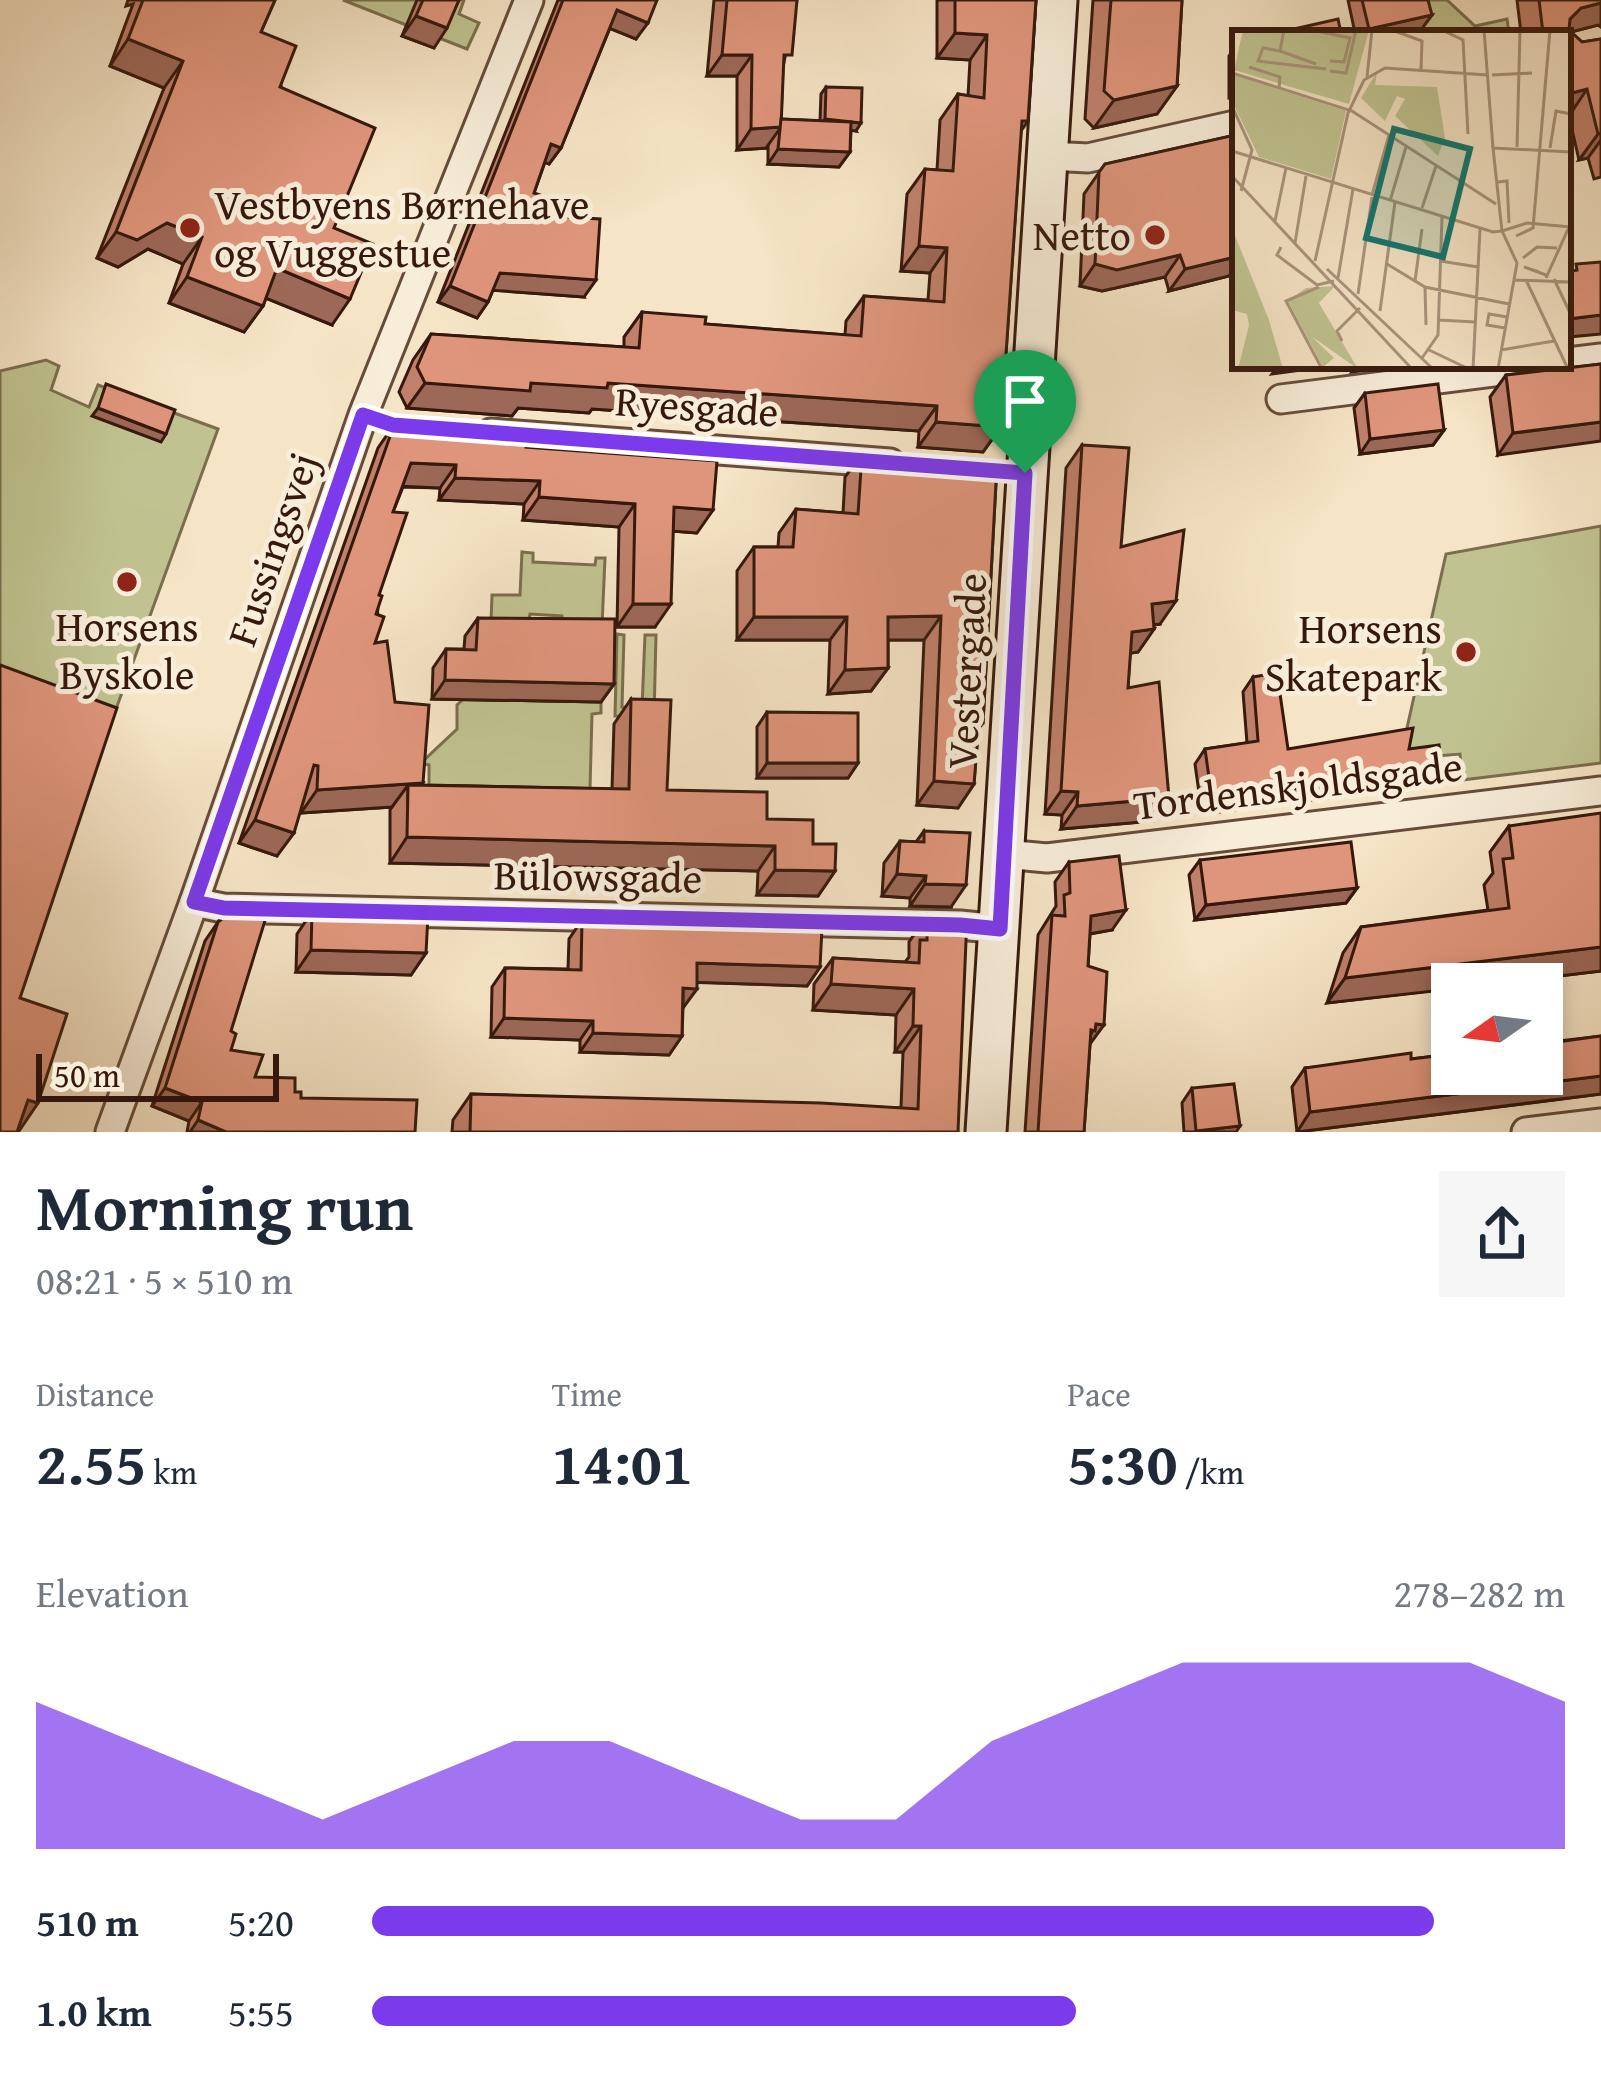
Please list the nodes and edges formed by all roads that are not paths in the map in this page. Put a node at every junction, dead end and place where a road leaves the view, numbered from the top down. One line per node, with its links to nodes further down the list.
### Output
1 (529, 0): 9 (street, Fussingsvej)
2 (1057, 0): 4 (main road, Vestergade)
3 (1232, 126): 4 (street)
4 (1048, 156): 14 (main road, Vestergade)
5 (1601, 358): 6 (street)
6 (1571, 362)
7 (1516, 369): 8 (street)
8 (1281, 399)
9 (363, 415): 10 (street); 15 (street, Fussingsvej)
10 (393, 425)
11 (464, 430): 12 (street, Ryesgade)
12 (909, 464)
13 (1601, 791): 14 (street, Tordenskjoldsgade)
14 (1004, 854): 16 (main road, Vestergade)
15 (194, 902): 16 (street, Bülowsgade); 18 (street, Fussingsvej)
16 (1000, 929): 19 (main road, Vestergade)
17 (1601, 1123): 20 (street)
18 (110, 1132)
19 (986, 1132)
20 (1526, 1132)

